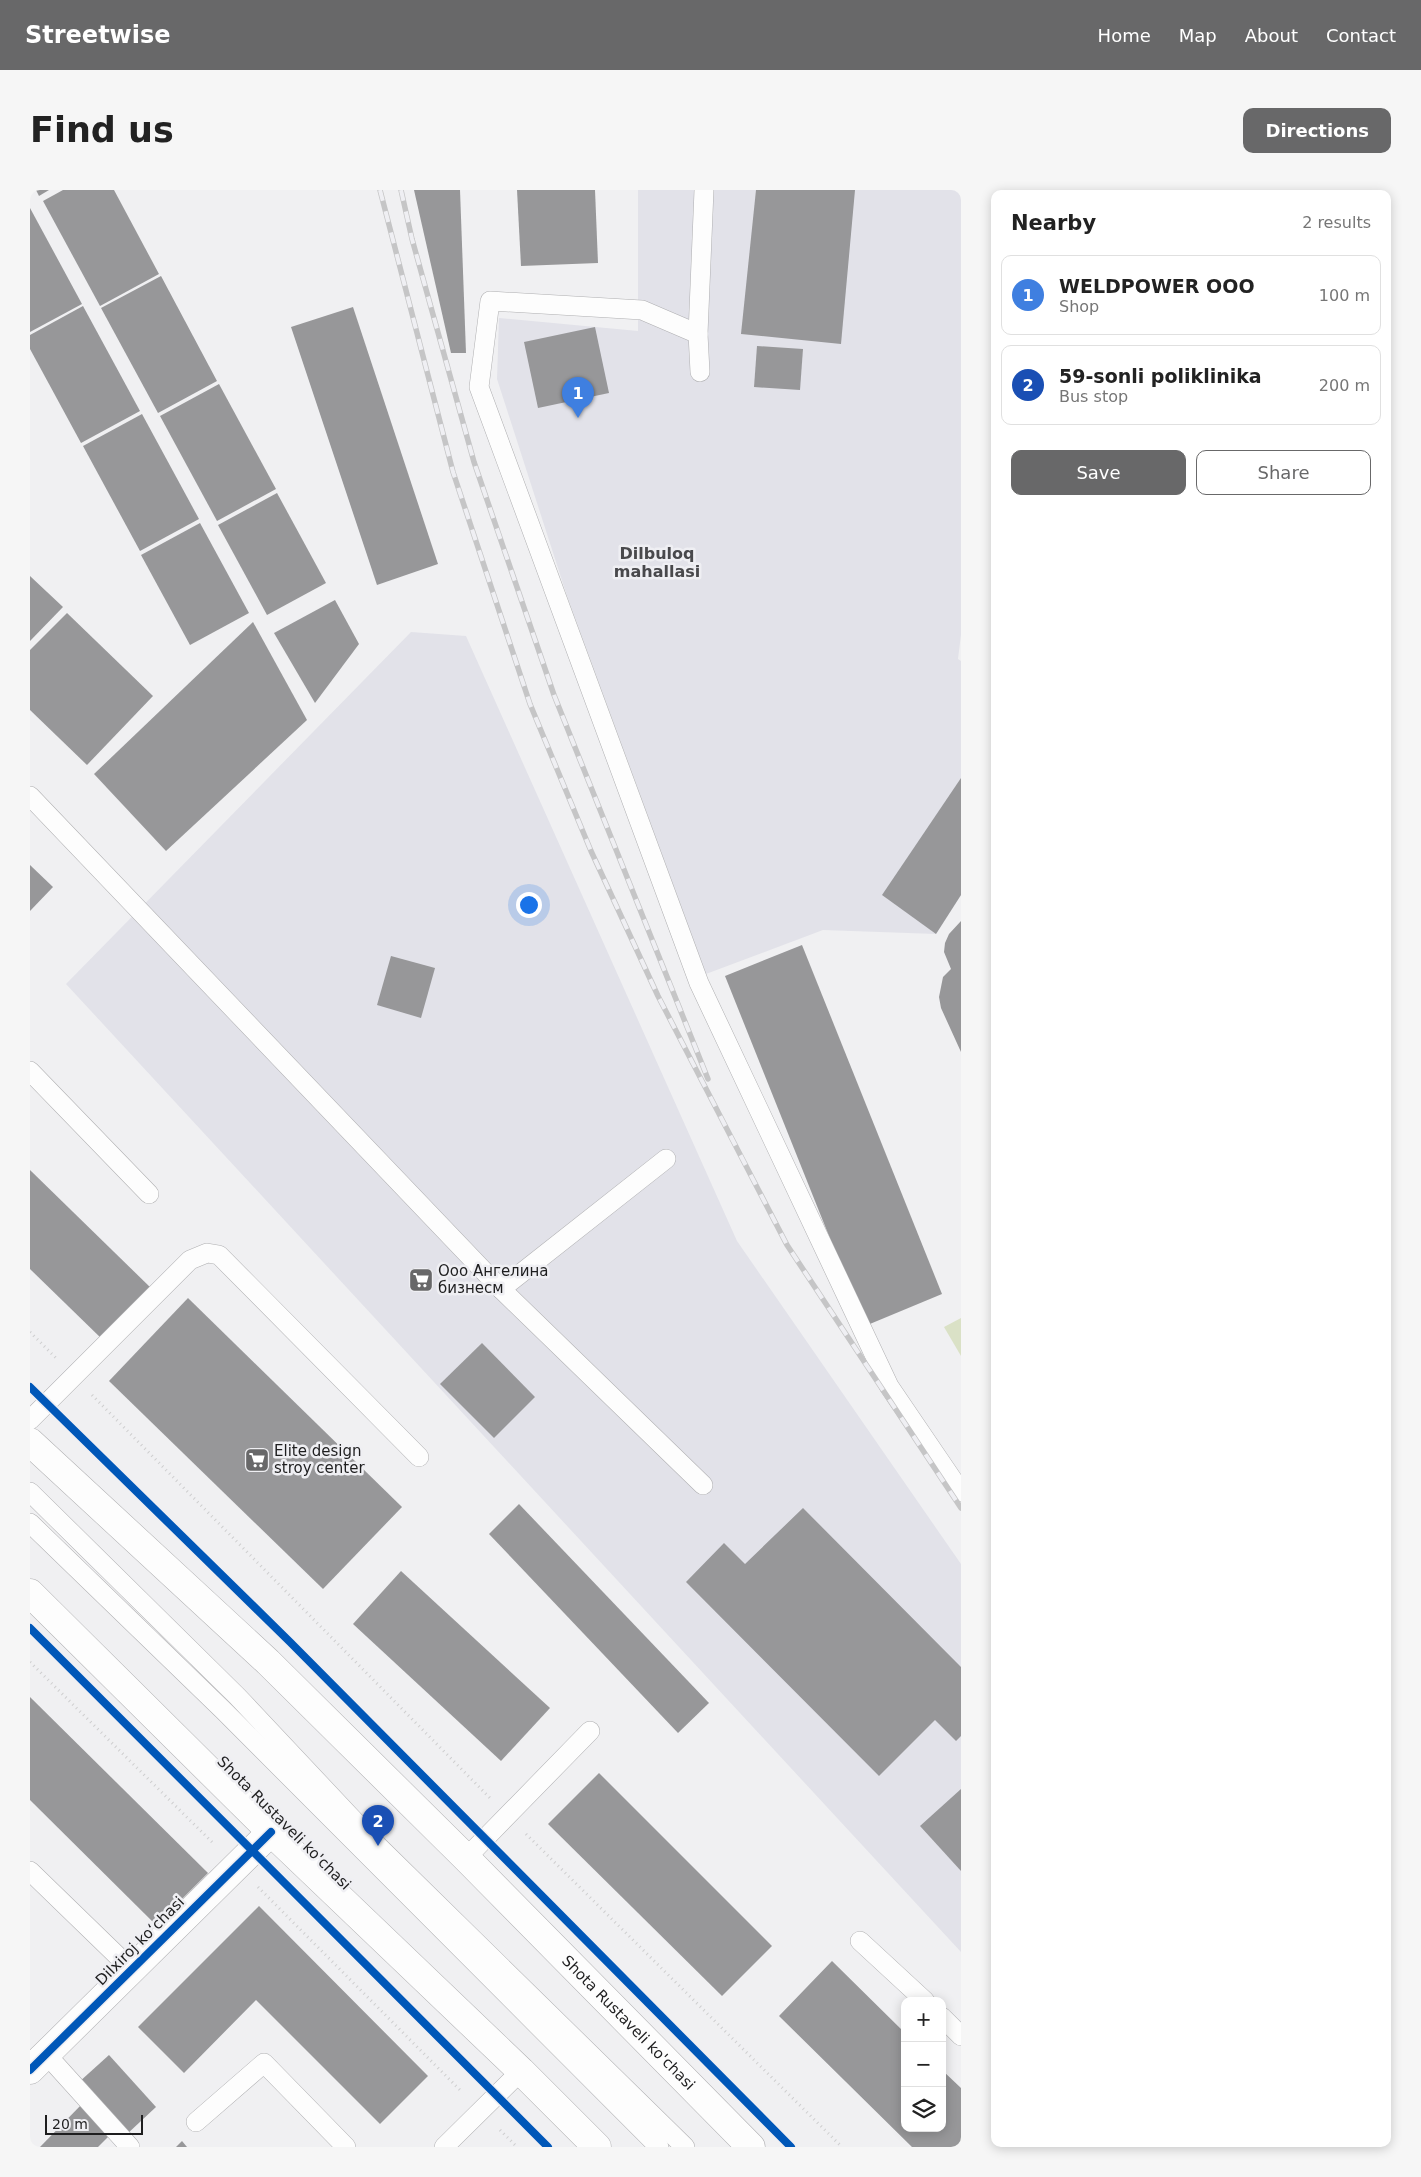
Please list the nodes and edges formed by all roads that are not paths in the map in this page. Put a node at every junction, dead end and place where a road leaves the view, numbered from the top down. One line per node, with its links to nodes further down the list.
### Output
1 (704, 190): 2 (lane)
2 (698, 334): 3 (lane); 14 (lane)
3 (700, 372)
4 (30, 796): 8 (lane)
5 (30, 1071): 7 (lane)
6 (666, 1159): 8 (lane)
7 (149, 1194)
8 (501, 1290): 12 (lane)
9 (30, 1420): 11 (lane)
10 (30, 1442): 19 (main road, Shota Rustaveli ko'chasi)
11 (419, 1457)
12 (704, 1485)
13 (30, 1492): 35 (lane)
14 (961, 1492)
15 (30, 1523): 29 (lane)
16 (30, 1593): 18 (main road, Shota Rustaveli ko'chasi)
17 (590, 1731): 19 (lane)
18 (271, 1832): 22 (main road, Dilxiroj ko‘chasi); 27 (main road, Shota Rustaveli ko'chasi)
19 (466, 1858): 36 (main road, Shota Rustaveli ko'chasi)
20 (30, 1871): 22 (lane)
21 (860, 1940): 23 (lane)
22 (131, 1969): 26 (main road, Dilxiroj ko‘chasi)
23 (921, 1997)
24 (946, 2022): 25 (lane)
25 (961, 2036)
26 (38, 2062): 30 (lane)
27 (521, 2071): 32 (lane); 33 (main road, Shota Rustaveli ko'chasi)
28 (196, 2122): 31 (lane)
29 (648, 2139): 34 (lane)
30 (130, 2147)
31 (346, 2147)
32 (444, 2147)
33 (597, 2147)
34 (659, 2147)
35 (685, 2147)
36 (751, 2147)

